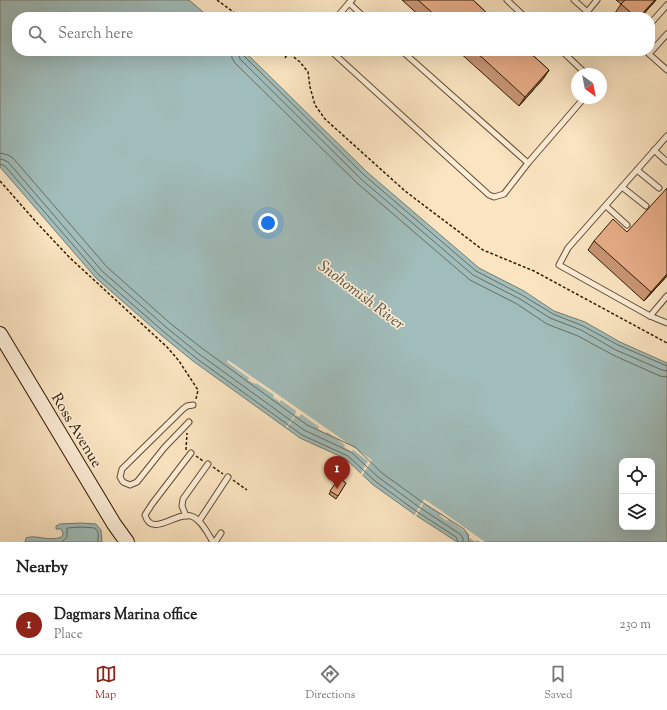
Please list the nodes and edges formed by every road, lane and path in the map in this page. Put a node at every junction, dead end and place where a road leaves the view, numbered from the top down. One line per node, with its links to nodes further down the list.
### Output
1 (217, 0): 7 (path)
2 (507, 0): 10 (lane)
3 (574, 0): 11 (lane)
4 (597, 0): 11 (lane)
5 (350, 2): 8 (lane); 9 (lane)
6 (667, 5): 12 (lane)
7 (233, 12)
8 (341, 12)
9 (359, 12)
10 (520, 12)
11 (587, 12)
12 (655, 18)
13 (667, 34): 14 (lane)
14 (655, 47)
15 (292, 56): 38 (path)
16 (336, 56): 26 (lane)
17 (408, 56): 26 (lane)
18 (567, 56): 20 (lane)
19 (651, 56): 21 (lane)
20 (580, 68)
21 (667, 70)
22 (579, 104): 26 (lane)
23 (667, 136): 24 (lane)
24 (654, 150): 25 (lane); 27 (lane)
25 (667, 162)
26 (528, 163)
27 (637, 170): 29 (lane); 30 (lane)
28 (0, 181): 39 (path)
29 (622, 187): 31 (lane); 32 (lane)
30 (659, 188)
31 (606, 206): 33 (lane); 35 (lane)
32 (646, 206)
33 (627, 225)
34 (667, 296): 35 (lane)
35 (650, 316): 36 (lane)
36 (667, 323)
37 (0, 334): 48 (street, Ross Avenue)
38 (667, 343)
39 (193, 405): 40 (lane)
40 (189, 422): 41 (path)
41 (191, 453): 42 (path); 45 (lane)
42 (208, 464): 43 (path); 45 (lane)
43 (228, 477): 44 (path); 46 (lane)
44 (248, 490)
45 (186, 516): 46 (lane)
46 (199, 521): 49 (lane)
47 (221, 533): 49 (lane)
48 (127, 542)
49 (214, 542)

